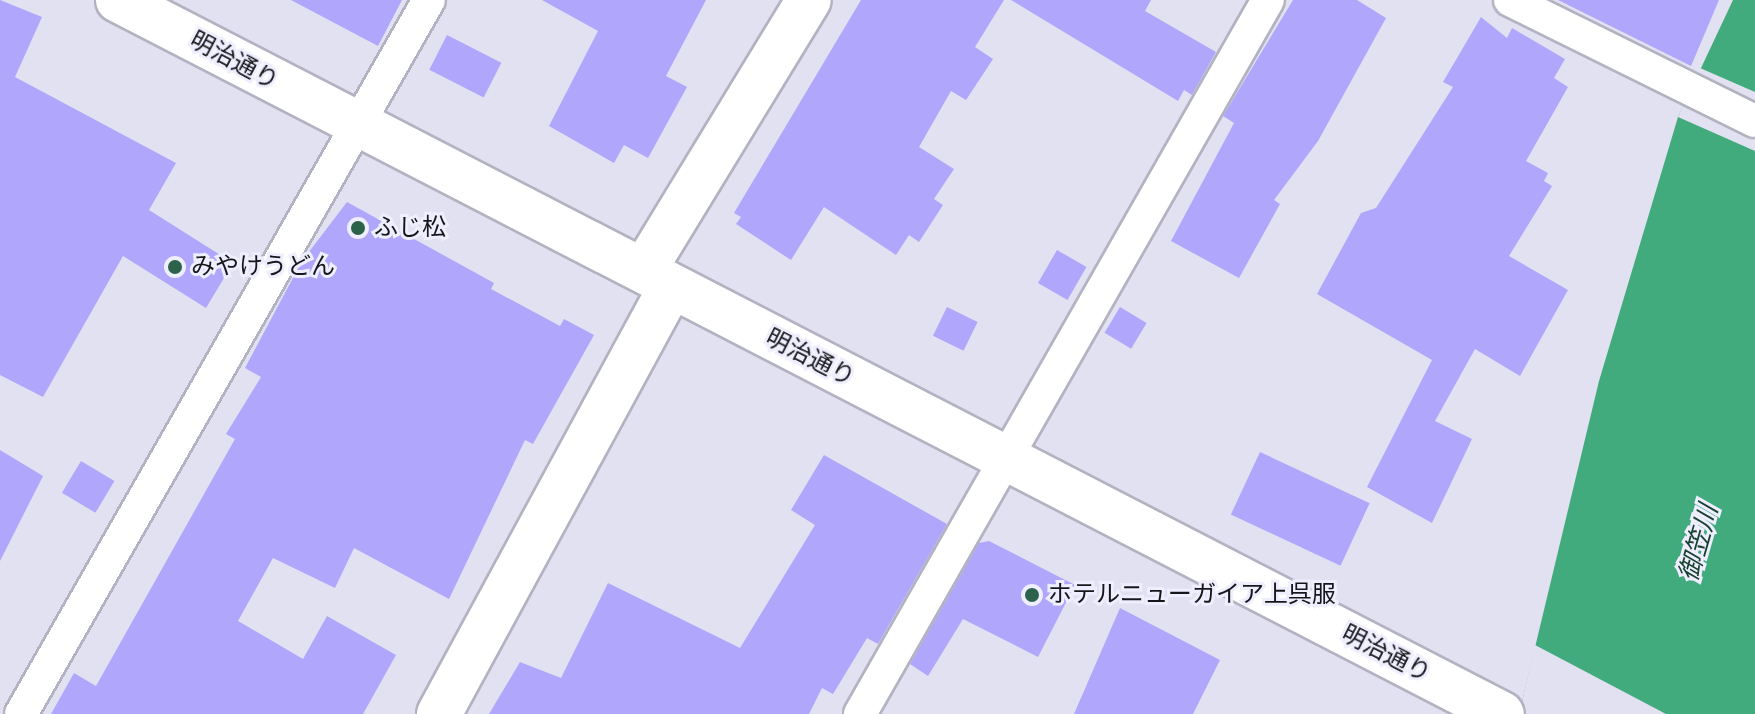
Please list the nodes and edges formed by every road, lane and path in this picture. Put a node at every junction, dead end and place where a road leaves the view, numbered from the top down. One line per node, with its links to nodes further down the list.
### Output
1 (118, 0): 7 (street, 明治通り)
2 (429, 0): 7 (street)
3 (809, 0): 8 (street)
4 (1268, 0): 9 (street)
5 (1510, 0): 6 (street)
6 (1755, 121)
7 (355, 125): 8 (street, 明治通り); 10 (street)
8 (657, 278): 9 (street, 明治通り); 11 (street)
9 (1006, 456): 12 (street); 13 (street, 明治通り)
10 (21, 714)
11 (439, 714)
12 (860, 714)
13 (1502, 714)

